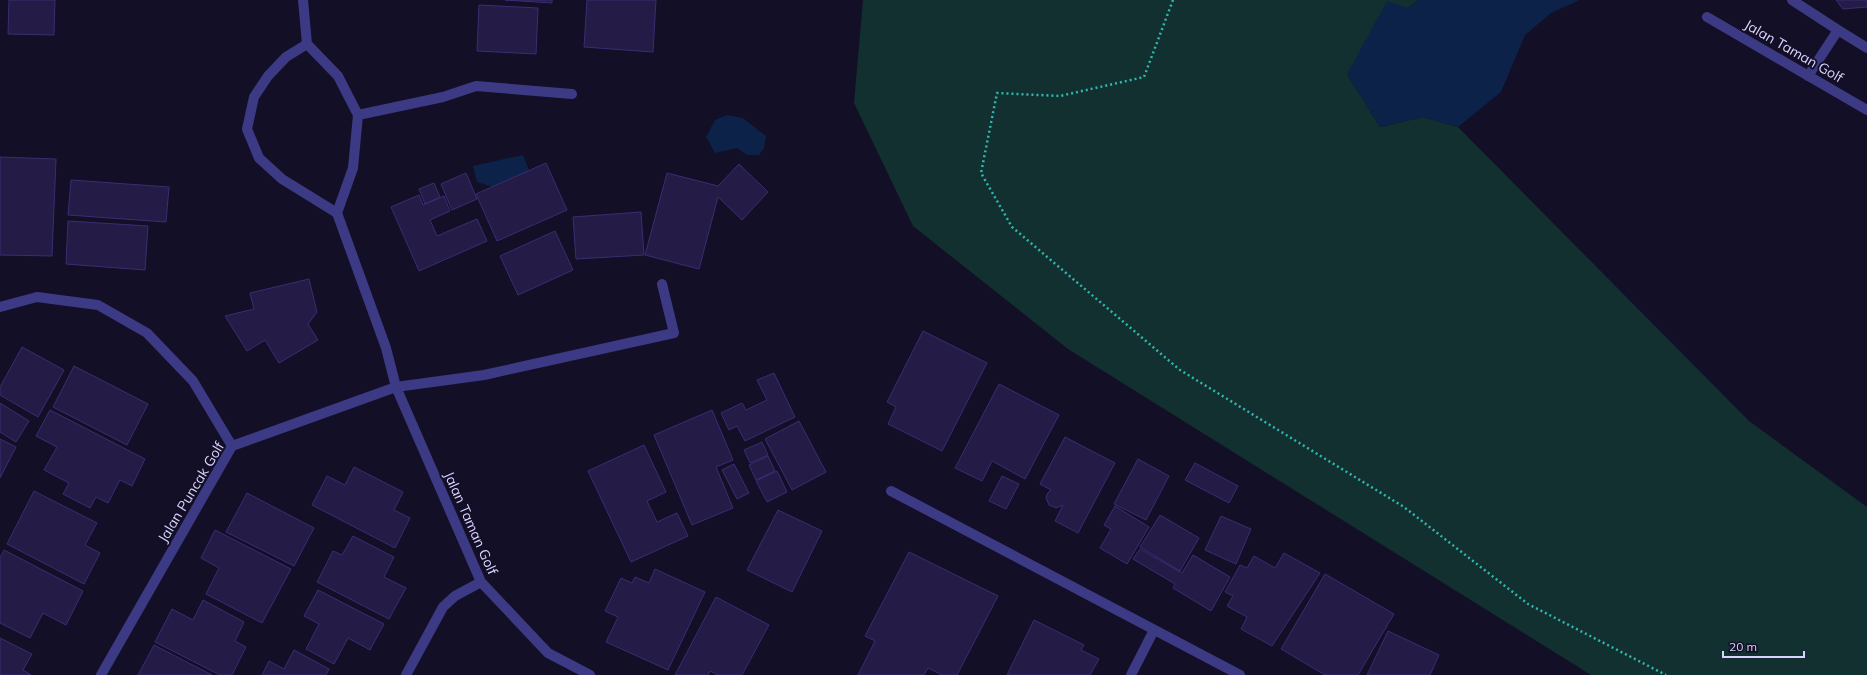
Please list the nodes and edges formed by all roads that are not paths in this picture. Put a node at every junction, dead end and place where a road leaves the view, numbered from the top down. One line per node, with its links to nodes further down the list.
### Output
1 (303, 0): 5 (street)
2 (1792, 0): 4 (street)
3 (1707, 17): 7 (street, Jalan Taman Golf)
4 (1838, 30): 6 (street); 7 (street)
5 (307, 44): 10 (street); 11 (street)
6 (1867, 48)
7 (1808, 76): 9 (street, Jalan Taman Golf)
8 (572, 94): 10 (street)
9 (1867, 110)
10 (358, 115): 11 (street)
11 (337, 213): 14 (street)
12 (662, 284): 14 (street, Jalan Puncak Golf)
13 (0, 307): 15 (street)
14 (396, 387): 15 (street, Jalan Puncak Golf); 17 (street, Jalan Taman Golf)
15 (232, 446): 19 (street, Jalan Puncak Golf)
16 (891, 491): 18 (street)
17 (481, 582): 20 (street); 21 (street, Jalan Taman Golf)
18 (1154, 630): 22 (street); 23 (street)
19 (101, 675)
20 (406, 675)
21 (590, 675)
22 (1131, 675)
23 (1240, 675)

